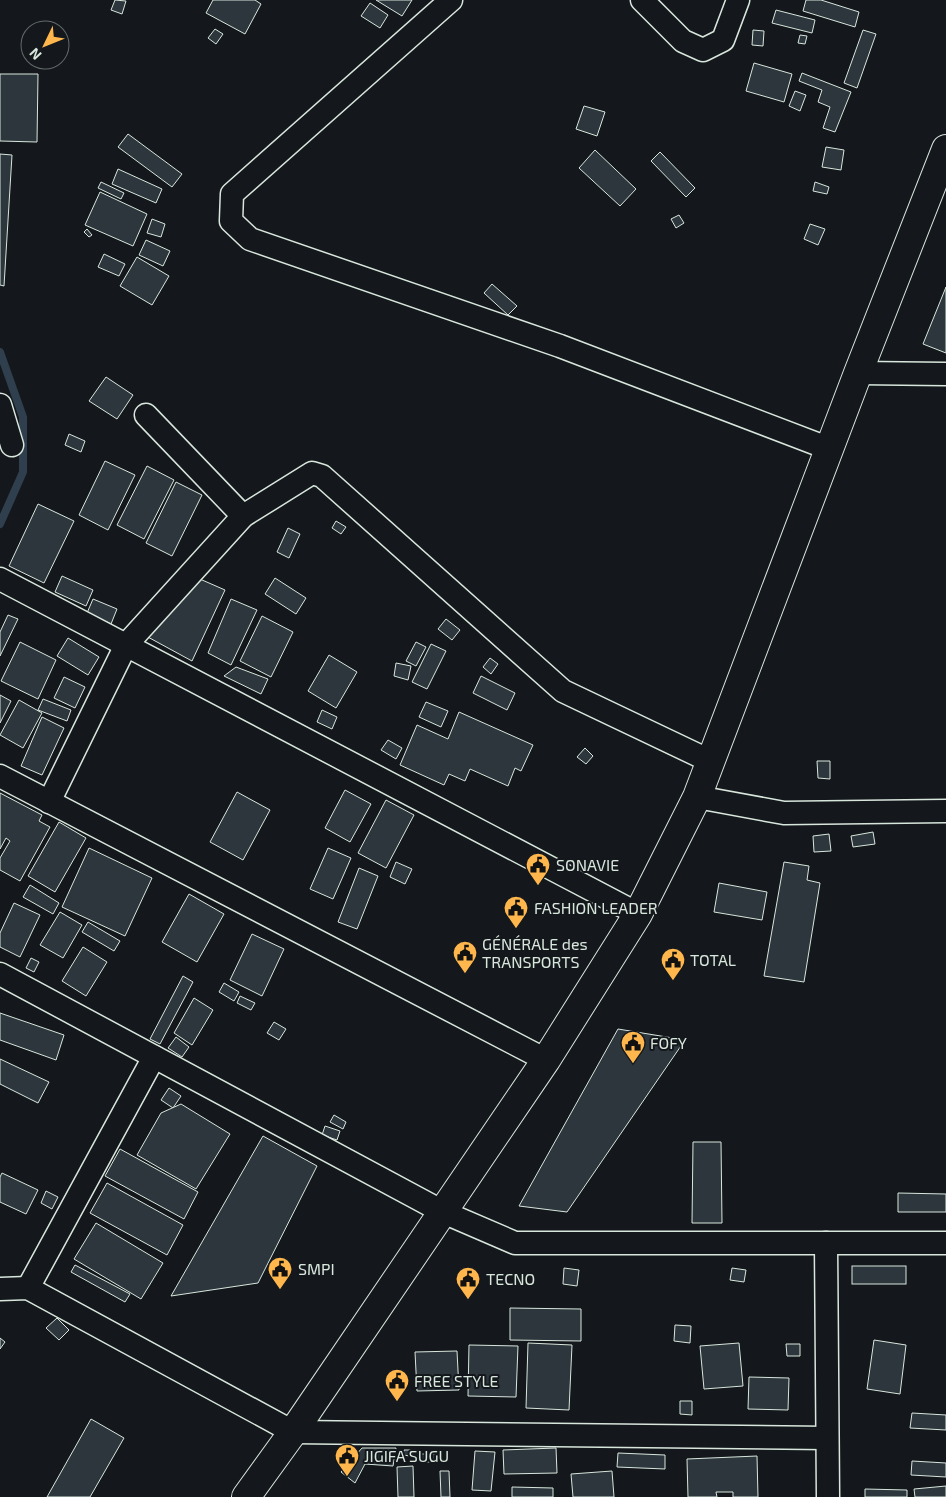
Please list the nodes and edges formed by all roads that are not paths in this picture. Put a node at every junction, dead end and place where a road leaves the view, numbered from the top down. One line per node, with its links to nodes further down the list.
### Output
1 (451, 0): 10 (street)
2 (642, 0): 3 (street)
3 (738, 0)
4 (946, 149): 5 (main road)
5 (858, 373): 6 (street); 10 (main road)
6 (946, 374)
7 (0, 405): 9 (street)
8 (146, 415): 11 (street)
9 (12, 445)
10 (830, 449): 14 (main road)
11 (243, 516): 13 (street); 14 (street)
12 (0, 579): 13 (street)
13 (126, 645): 17 (street); 19 (street)
14 (710, 761): 16 (main road)
15 (0, 776): 17 (street)
16 (697, 797): 18 (street); 19 (main road)
17 (49, 802): 22 (street)
18 (946, 811)
19 (638, 914): 22 (main road)
20 (0, 974): 21 (street)
21 (154, 1057): 23 (street); 26 (street)
22 (546, 1060): 23 (main road)
23 (443, 1212): 24 (street); 28 (main road)
24 (826, 1243): 25 (street); 29 (street)
25 (946, 1243)
26 (28, 1288): 27 (street); 28 (street)
27 (0, 1289)
28 (293, 1432): 29 (street); 30 (main road)
29 (827, 1438): 31 (street)
30 (246, 1497)
31 (828, 1497)

